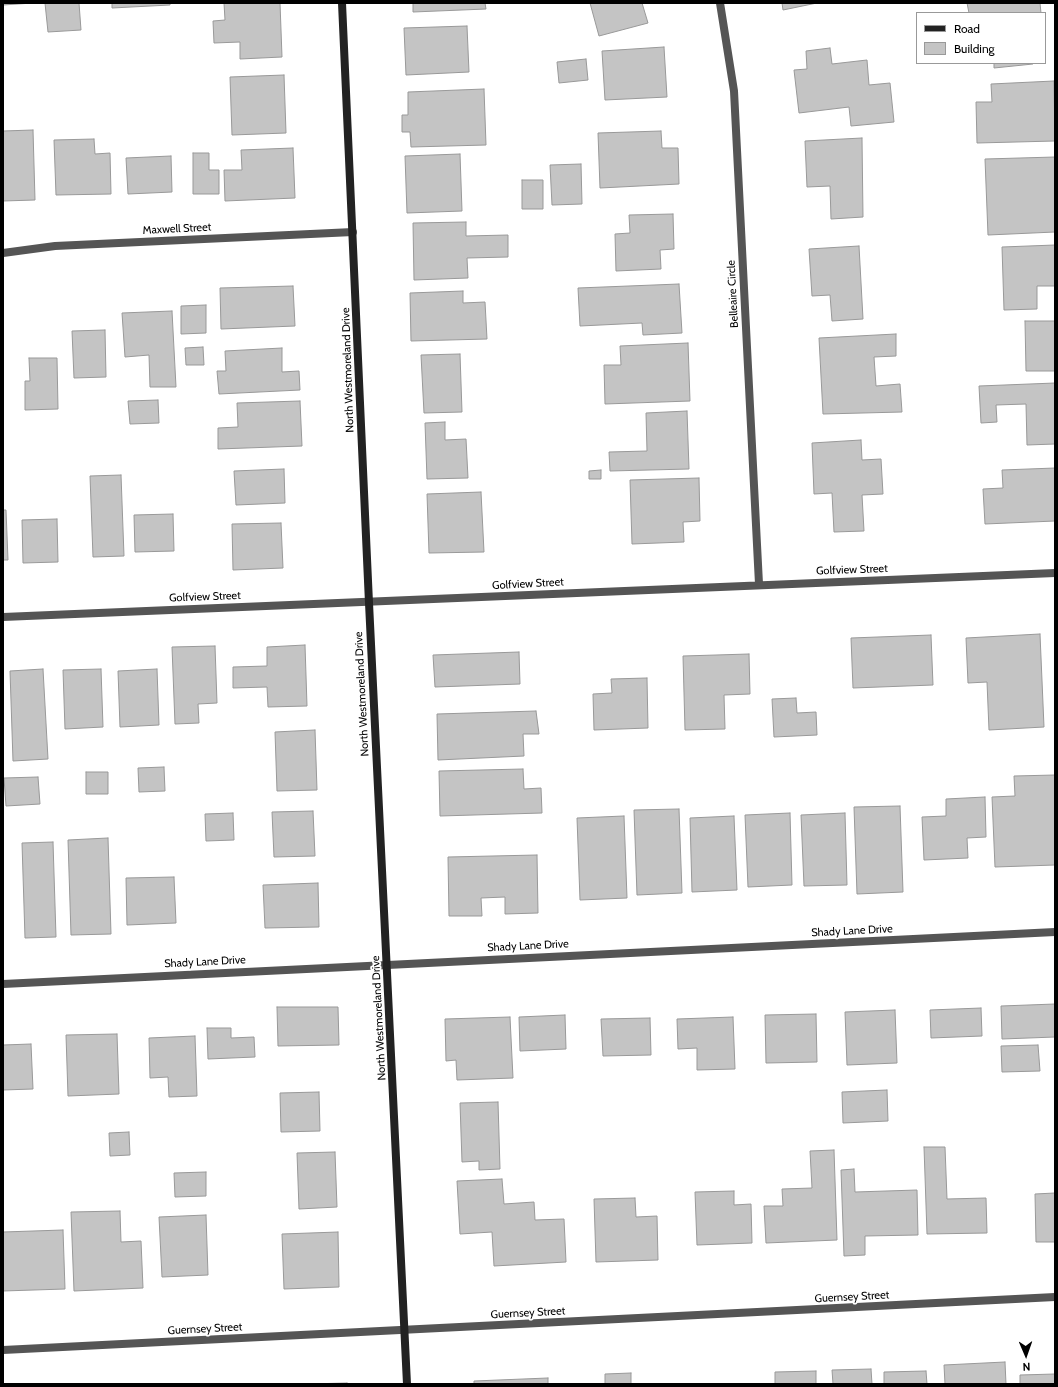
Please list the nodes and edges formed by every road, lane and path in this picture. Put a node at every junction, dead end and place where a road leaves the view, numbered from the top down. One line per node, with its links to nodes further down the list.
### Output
1 (342, 3): 3 (street, North Westmoreland Drive)
2 (720, 3): 6 (street, Belleaire Circle)
3 (353, 232): 4 (street, Maxwell Street); 7 (street, North Westmoreland Drive)
4 (3, 254)
5 (1055, 573): 6 (street, Golfview Street)
6 (759, 584): 7 (street, Golfview Street)
7 (369, 603): 8 (street, Golfview Street); 10 (street, North Westmoreland Drive)
8 (3, 617)
9 (1055, 932): 10 (street, Shady Lane Drive)
10 (387, 964): 11 (street, Shady Lane Drive); 13 (street, North Westmoreland Drive)
11 (3, 984)
12 (1055, 1297): 13 (street, Guernsey Street)
13 (405, 1330): 14 (street, Guernsey Street); 15 (street, North Westmoreland Drive)
14 (3, 1350)
15 (407, 1384)

